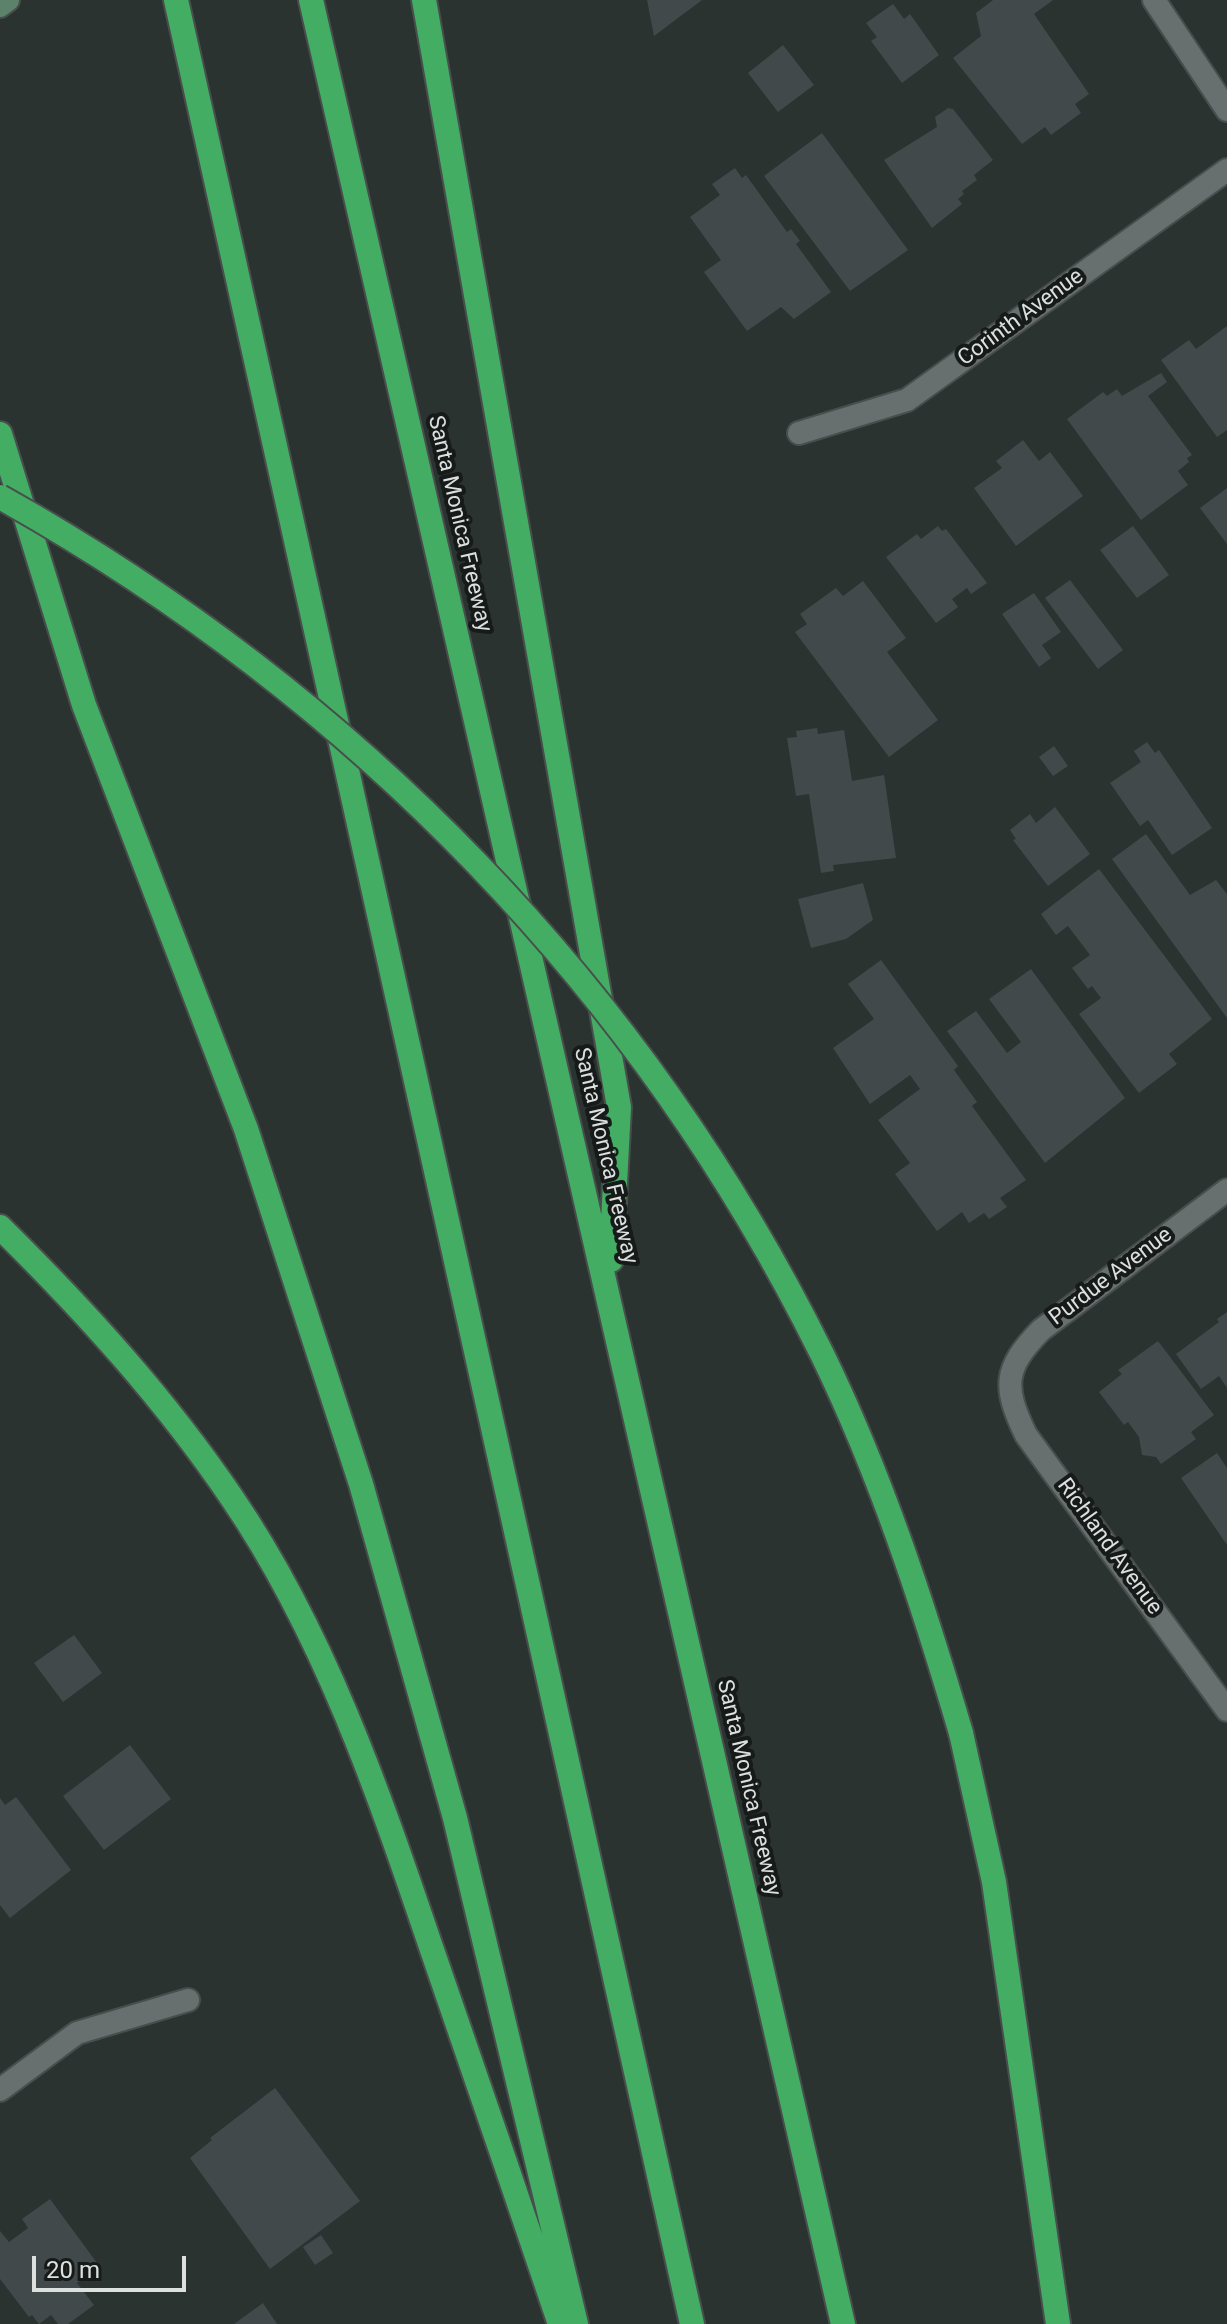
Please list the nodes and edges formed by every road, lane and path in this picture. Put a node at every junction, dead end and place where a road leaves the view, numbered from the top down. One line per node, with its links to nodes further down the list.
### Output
1 (8, 0): 5 (main road)
2 (176, 0): 21 (highway)
3 (424, 0): 14 (highway)
4 (1154, 0): 7 (street)
5 (0, 6)
6 (313, 7): 14 (highway, Santa Monica Freeway)
7 (1227, 110)
8 (1227, 170): 9 (street, Corinth Avenue)
9 (799, 433)
10 (0, 434): 20 (highway)
11 (0, 497): 23 (highway, bridge)
12 (1227, 1190): 15 (street, Purdue Avenue)
13 (0, 1227): 19 (highway)
14 (609, 1290): 22 (highway, Santa Monica Freeway)
15 (1009, 1377): 16 (street, Richland Avenue)
16 (1227, 1710)
17 (188, 2000): 18 (street)
18 (0, 2090)
19 (560, 2324)
20 (576, 2324)
21 (692, 2324)
22 (843, 2324)
23 (1058, 2324)

